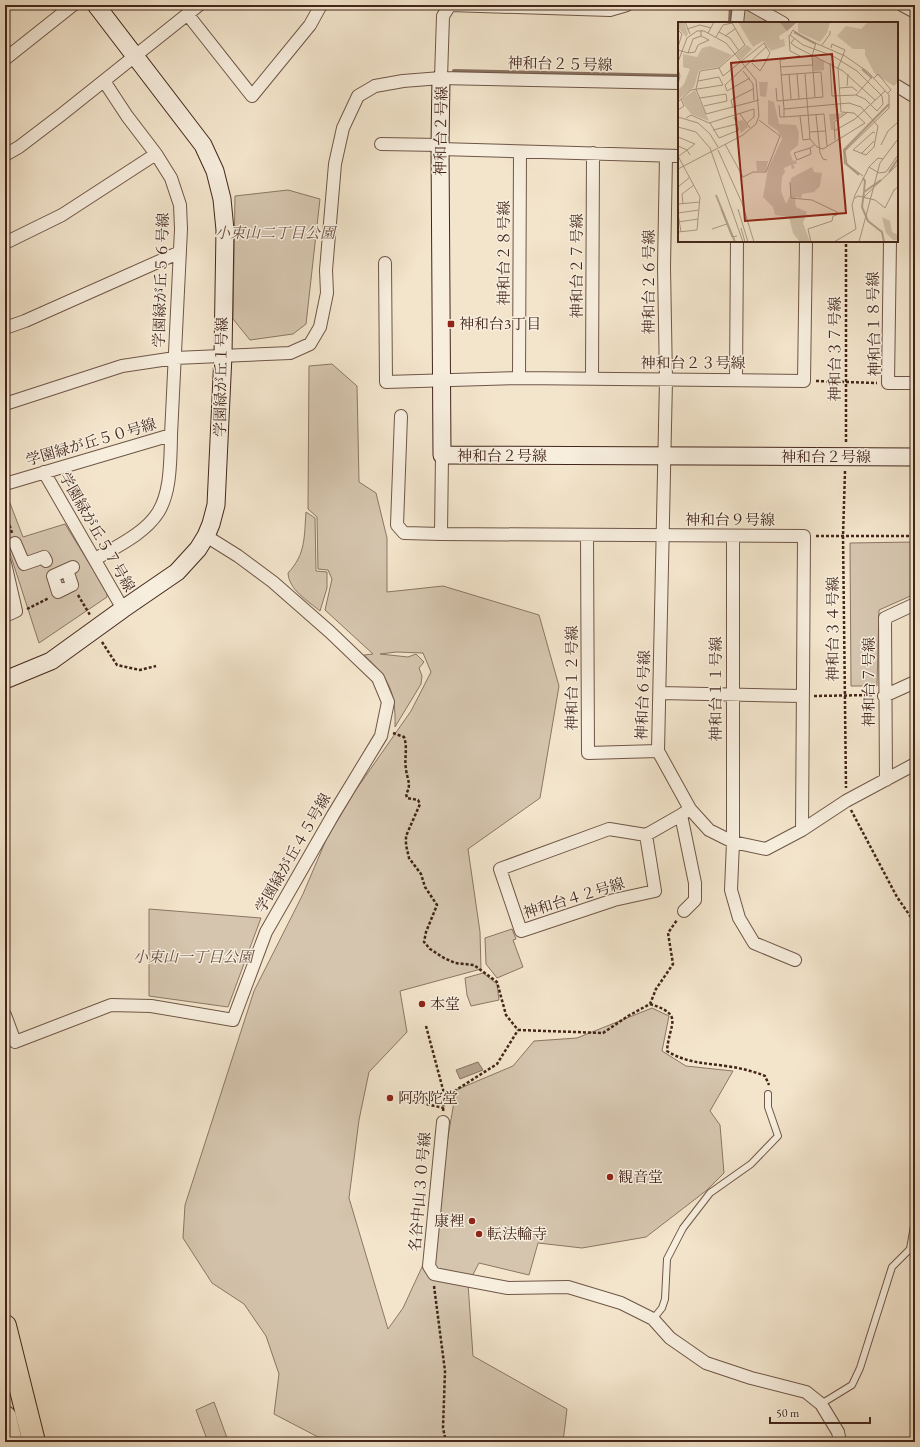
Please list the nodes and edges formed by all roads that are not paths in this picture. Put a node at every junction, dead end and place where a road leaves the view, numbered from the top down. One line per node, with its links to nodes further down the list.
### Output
1 (73, 5): 15 (street)
2 (96, 5): 14 (street, 学園緑が丘１号線)
3 (199, 5): 11 (street)
4 (321, 5): 11 (street)
5 (450, 5): 6 (street); 16 (street)
6 (627, 5)
7 (739, 5): 12 (street)
8 (751, 5): 13 (street)
9 (902, 5): 10 (street)
10 (915, 12)
11 (188, 15): 14 (street)
12 (737, 22)
13 (781, 22)
14 (136, 57): 17 (street); 36 (street, 学園緑が丘１号線)
15 (5, 59)
16 (441, 78): 18 (street, 神和台２５号線); 22 (street, 神和台２号線); 36 (street, 神和台２５号線)
17 (104, 81): 25 (street, 学園緑が丘５６号線); 26 (street)
18 (678, 82)
19 (898, 87): 20 (street)
20 (915, 97)
21 (382, 144): 22 (street)
22 (440, 147): 23 (street); 42 (street, 神和台２号線)
23 (520, 152): 24 (street); 38 (street, 神和台２８号線)
24 (593, 153): 27 (street); 39 (street, 神和台２７号線)
25 (156, 154): 32 (street); 33 (street, 学園緑が丘５６号線)
26 (5, 155)
27 (666, 156): 28 (street); 41 (street, 神和台２６号線)
28 (678, 156)
29 (737, 242): 40 (street)
30 (806, 242): 40 (street, 神和台２３号線)
31 (890, 242): 43 (street, 神和台１８号線)
32 (5, 243)
33 (180, 252): 35 (street); 37 (street, 学園緑が丘５６号線)
34 (385, 263): 42 (street, 神和台２３号線)
35 (5, 328)
36 (223, 356): 37 (street, 神和台２５号線); 54 (street, 学園緑が丘１号線)
37 (175, 358): 44 (street, 神和台２５号線); 46 (street, 学園緑が丘５６号線)
38 (519, 378): 39 (street, 神和台２３号線); 42 (street, 神和台２３号線)
39 (592, 379): 41 (street, 神和台２３号線)
40 (736, 379): 41 (street, 神和台２３号線)
41 (666, 380): 48 (street, 神和台２６号線)
42 (442, 382): 47 (street, 神和台２号線)
43 (915, 383)
44 (5, 404)
45 (400, 416): 52 (street, 神和台９号線)
46 (171, 435): 50 (street, 学園緑が丘５０号線); 58 (street, 学園緑が丘５０号線)
47 (442, 455): 48 (street, 神和台２号線); 52 (street)
48 (664, 457): 49 (street, 神和台２号線); 55 (street, 神和台６号線)
49 (915, 457)
50 (44, 472): 51 (street, 学園緑が丘５０号線); 58 (street, 学園緑が丘５７号線)
51 (5, 484)
52 (441, 534): 53 (street, 神和台９号線)
53 (587, 535): 55 (street, 神和台９号線); 70 (street, 神和台１２号線)
54 (206, 536): 62 (street, 学園緑が丘１号線); 79 (street, 学園緑が丘４５号線)
55 (663, 536): 56 (street, 神和台９号線); 66 (street, 神和台６号線)
56 (733, 536): 67 (street, 神和台１１号線); 68 (street, 神和台９号線)
57 (15, 543): 60 (street)
58 (96, 559): 62 (street, 学園緑が丘５７号線)
59 (5, 563): 63 (street)
60 (50, 570): 60 (street)
61 (915, 604): 69 (street, 神和台７号線)
62 (123, 609): 64 (street, 学園緑が丘１号線)
63 (5, 616)
64 (5, 680)
65 (915, 682): 69 (street)
66 (660, 693): 67 (street); 70 (street, 神和台６号線)
67 (732, 694): 68 (street); 76 (street, 神和台１１号線)
68 (802, 696): 74 (street)
69 (884, 696): 72 (street, 神和台７号線)
70 (658, 751): 73 (street, 神和台６号線)
71 (915, 764): 72 (street, 神和台６号線)
72 (886, 780): 74 (street, 神和台６号線)
73 (686, 812): 75 (street); 76 (street, 神和台６号線); 77 (street)
74 (802, 830): 76 (street, 神和台６号線)
75 (646, 835): 75 (street, 神和台４２号線)
76 (733, 842): 78 (street, 神和台１１号線)
77 (684, 911)
78 (795, 960)
79 (5, 1015)
80 (768, 1094): 83 (lane)
81 (443, 1122): 83 (street, 名谷中山３０号線)
82 (915, 1220): 85 (lane)
83 (653, 1319): 85 (street)
84 (5, 1326): 88 (highway)
85 (822, 1404): 89 (street)
86 (5, 1417): 87 (highway)
87 (11, 1442)
88 (34, 1442)
89 (840, 1442)

